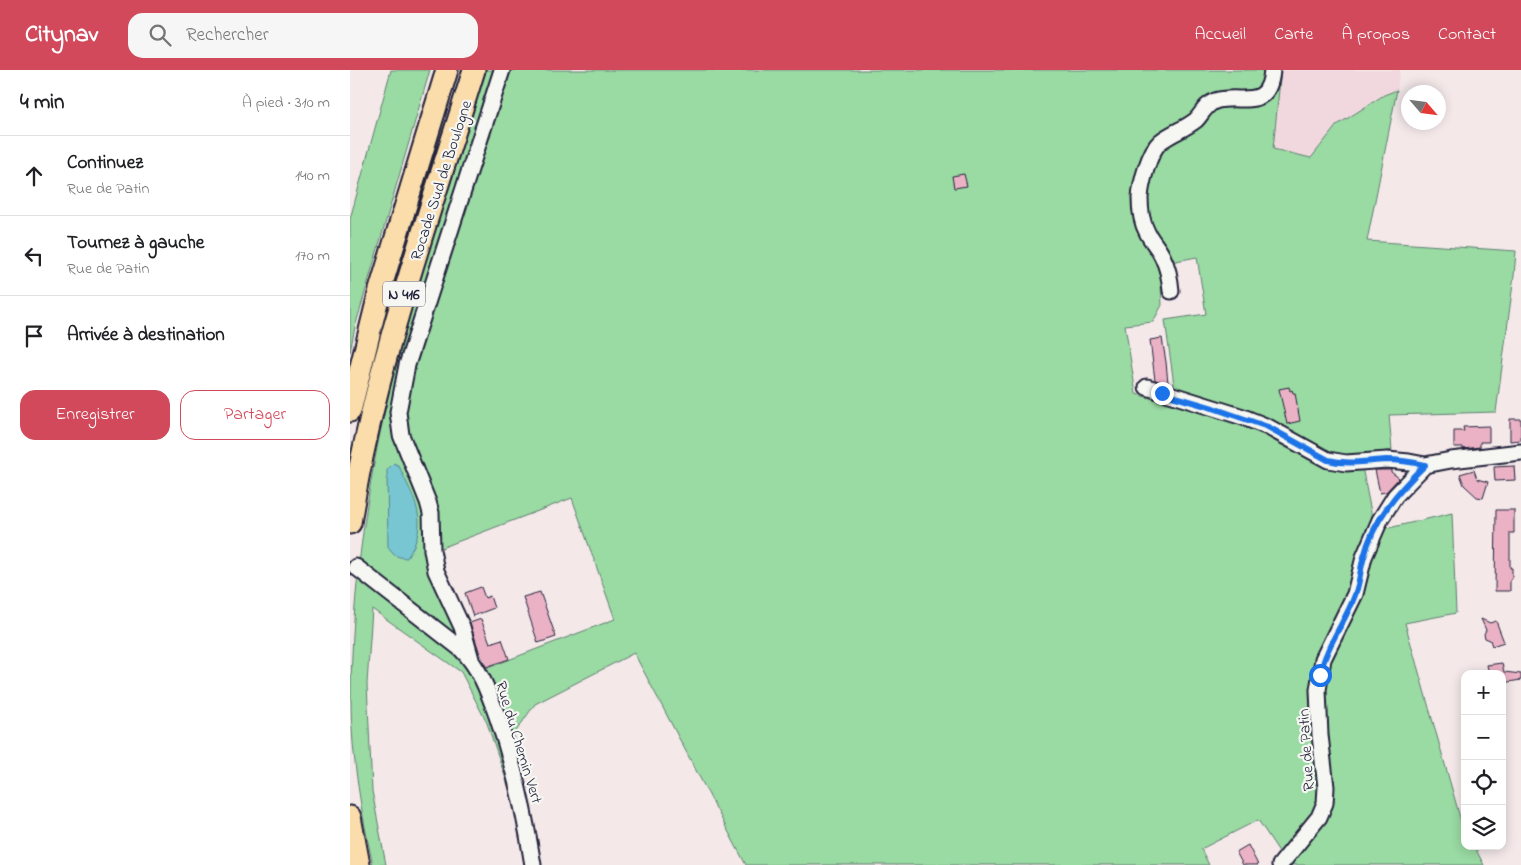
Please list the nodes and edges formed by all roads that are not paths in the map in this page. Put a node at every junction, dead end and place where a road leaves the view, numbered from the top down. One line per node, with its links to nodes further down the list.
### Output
1 (447, 70): 7 (highway, Rocade Sud de Boulogne / N 416)
2 (474, 70): 10 (highway, Rocade Sud de Boulogne / N 416)
3 (502, 70): 12 (street)
4 (1272, 70): 5 (street)
5 (1171, 290)
6 (1146, 388): 9 (street)
7 (350, 411)
8 (1521, 452): 9 (street)
9 (1425, 465): 16 (street, Rue de Patin)
10 (350, 523)
11 (356, 567): 12 (street, Rue du Chemin Vert)
12 (471, 659): 15 (street, Rue du Chemin Vert)
13 (350, 818): 14 (highway)
14 (359, 865)
15 (533, 865)
16 (1280, 865)

